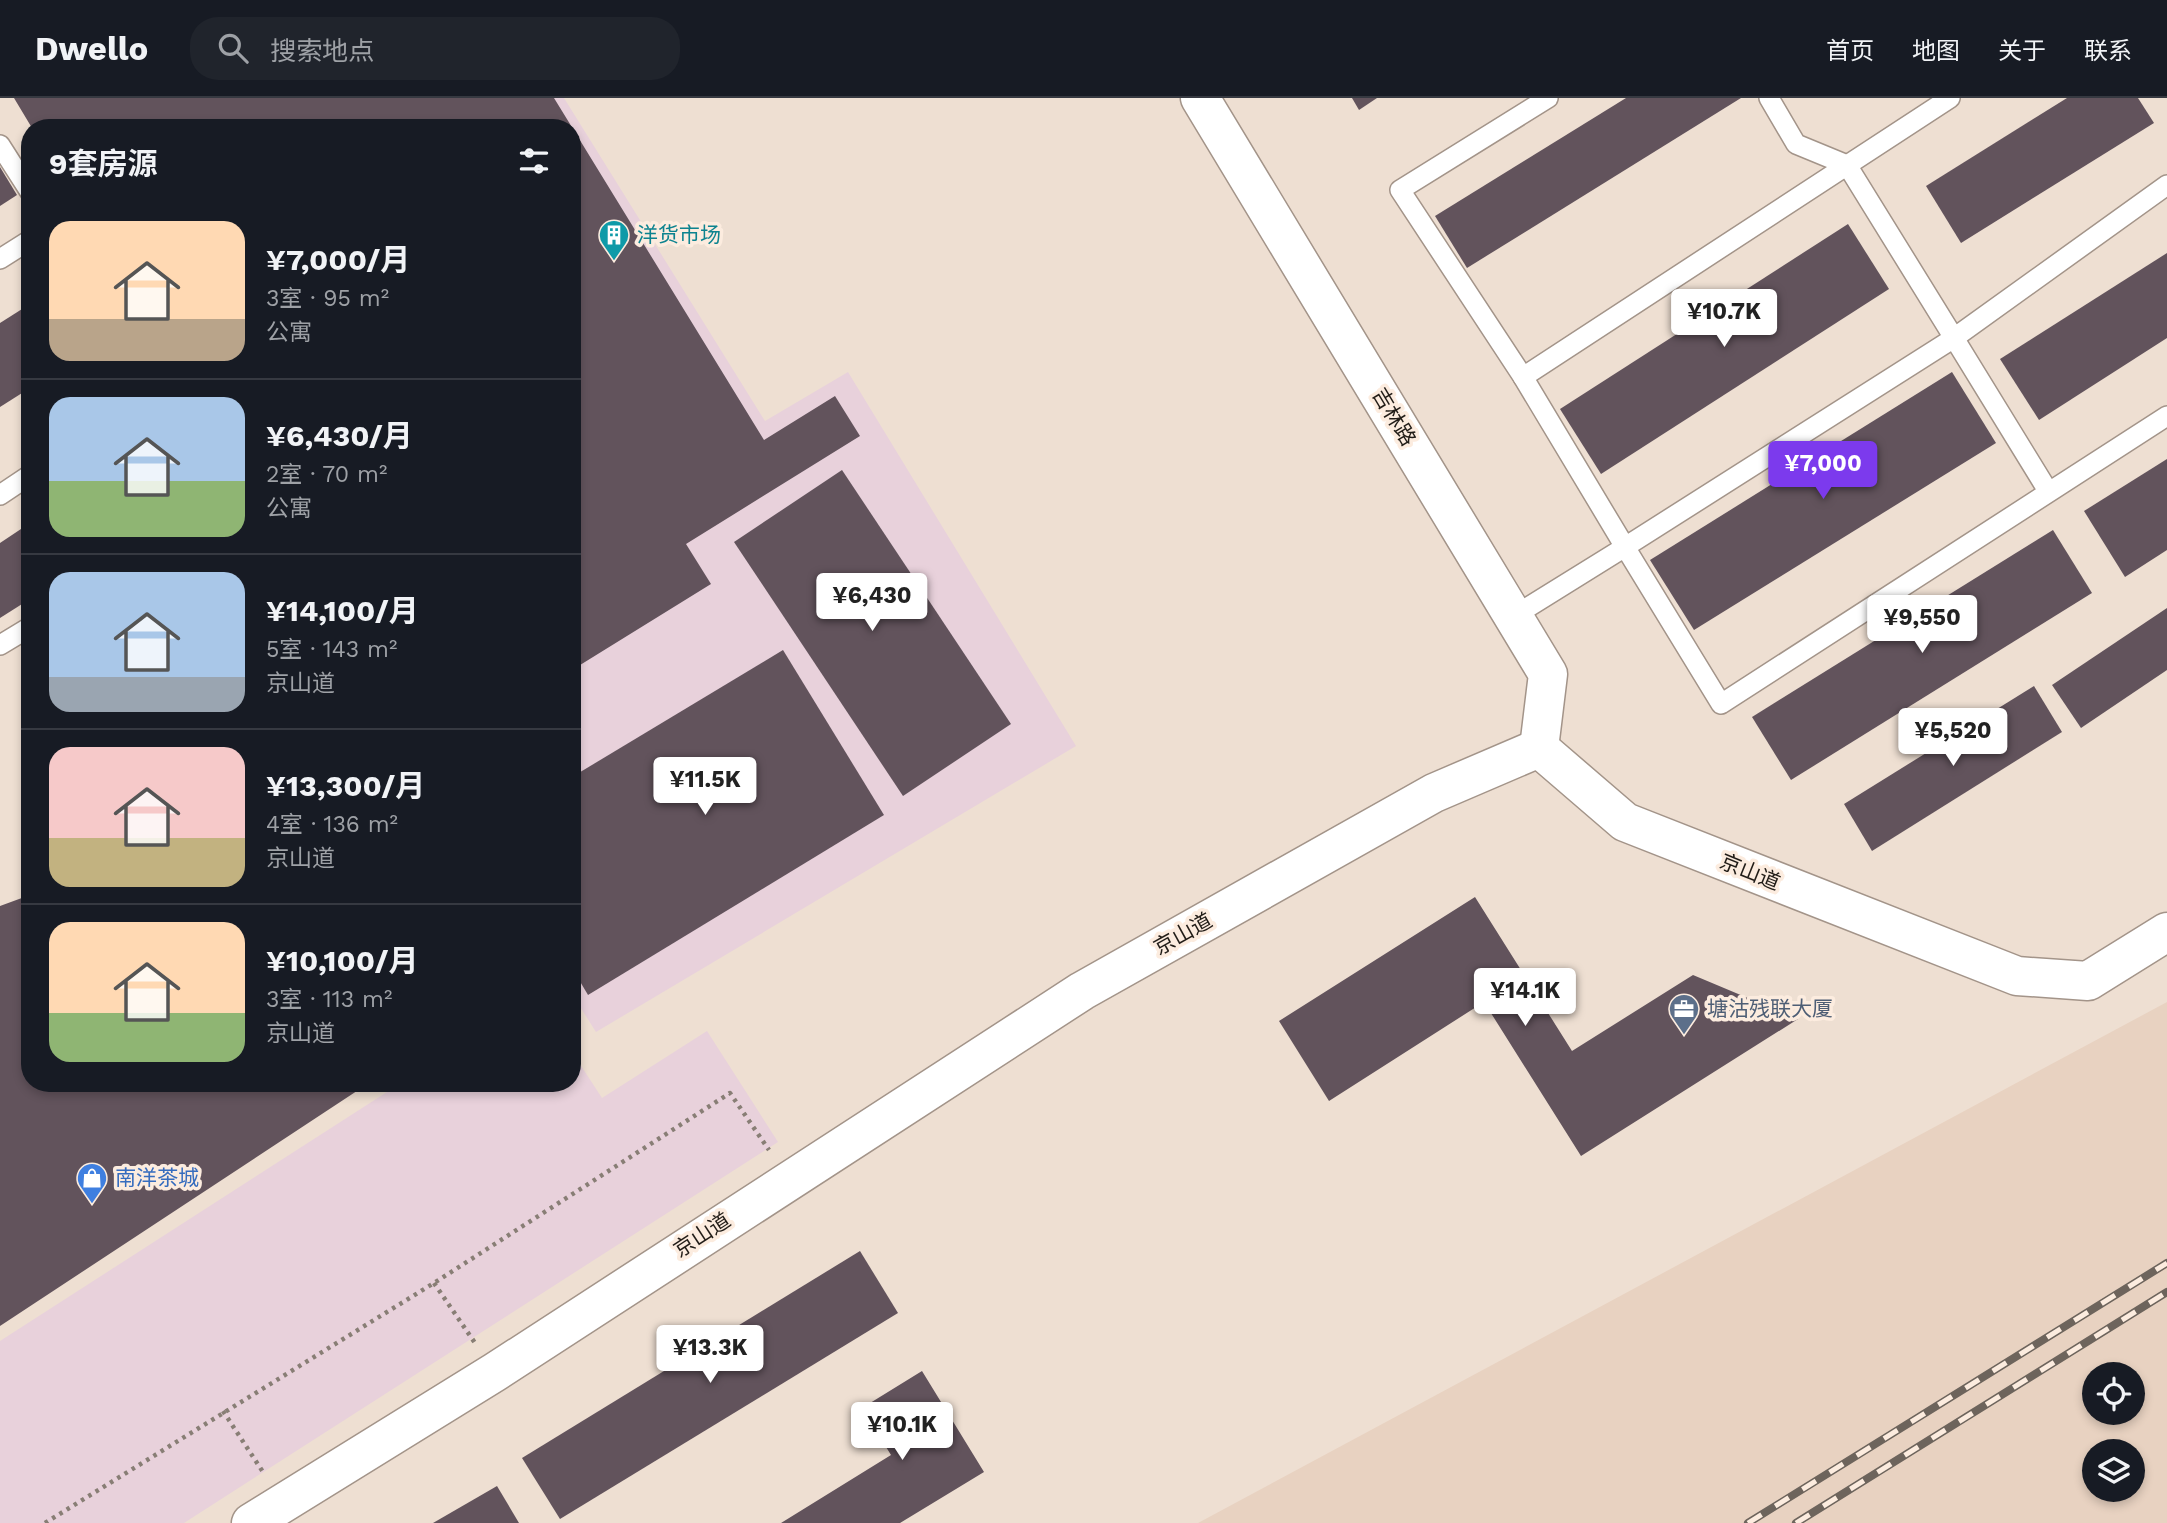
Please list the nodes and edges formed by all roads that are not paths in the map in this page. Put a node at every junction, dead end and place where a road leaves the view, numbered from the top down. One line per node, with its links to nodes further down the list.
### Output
1 (1200, 98): 18 (street, 吉林路)
2 (1548, 98): 12 (lane)
3 (1769, 98): 6 (lane)
4 (1950, 98): 6 (lane)
5 (0, 145): 7 (lane)
6 (1847, 165): 11 (lane); 12 (lane)
7 (21, 178)
8 (2167, 185): 11 (lane)
9 (21, 246): 10 (lane)
10 (0, 259)
11 (1954, 338): 15 (lane); 17 (lane)
12 (1523, 377): 17 (lane)
13 (2167, 416): 15 (lane)
14 (21, 481): 16 (lane)
15 (2048, 491): 17 (lane)
16 (0, 495)
17 (1625, 547): 18 (lane)
18 (1514, 616): 21 (street, 吉林路)
19 (21, 632): 20 (lane)
20 (0, 645)
21 (1539, 748): 22 (street, 京山道); 23 (street, 京山道)
22 (2167, 932)
23 (251, 1523)

